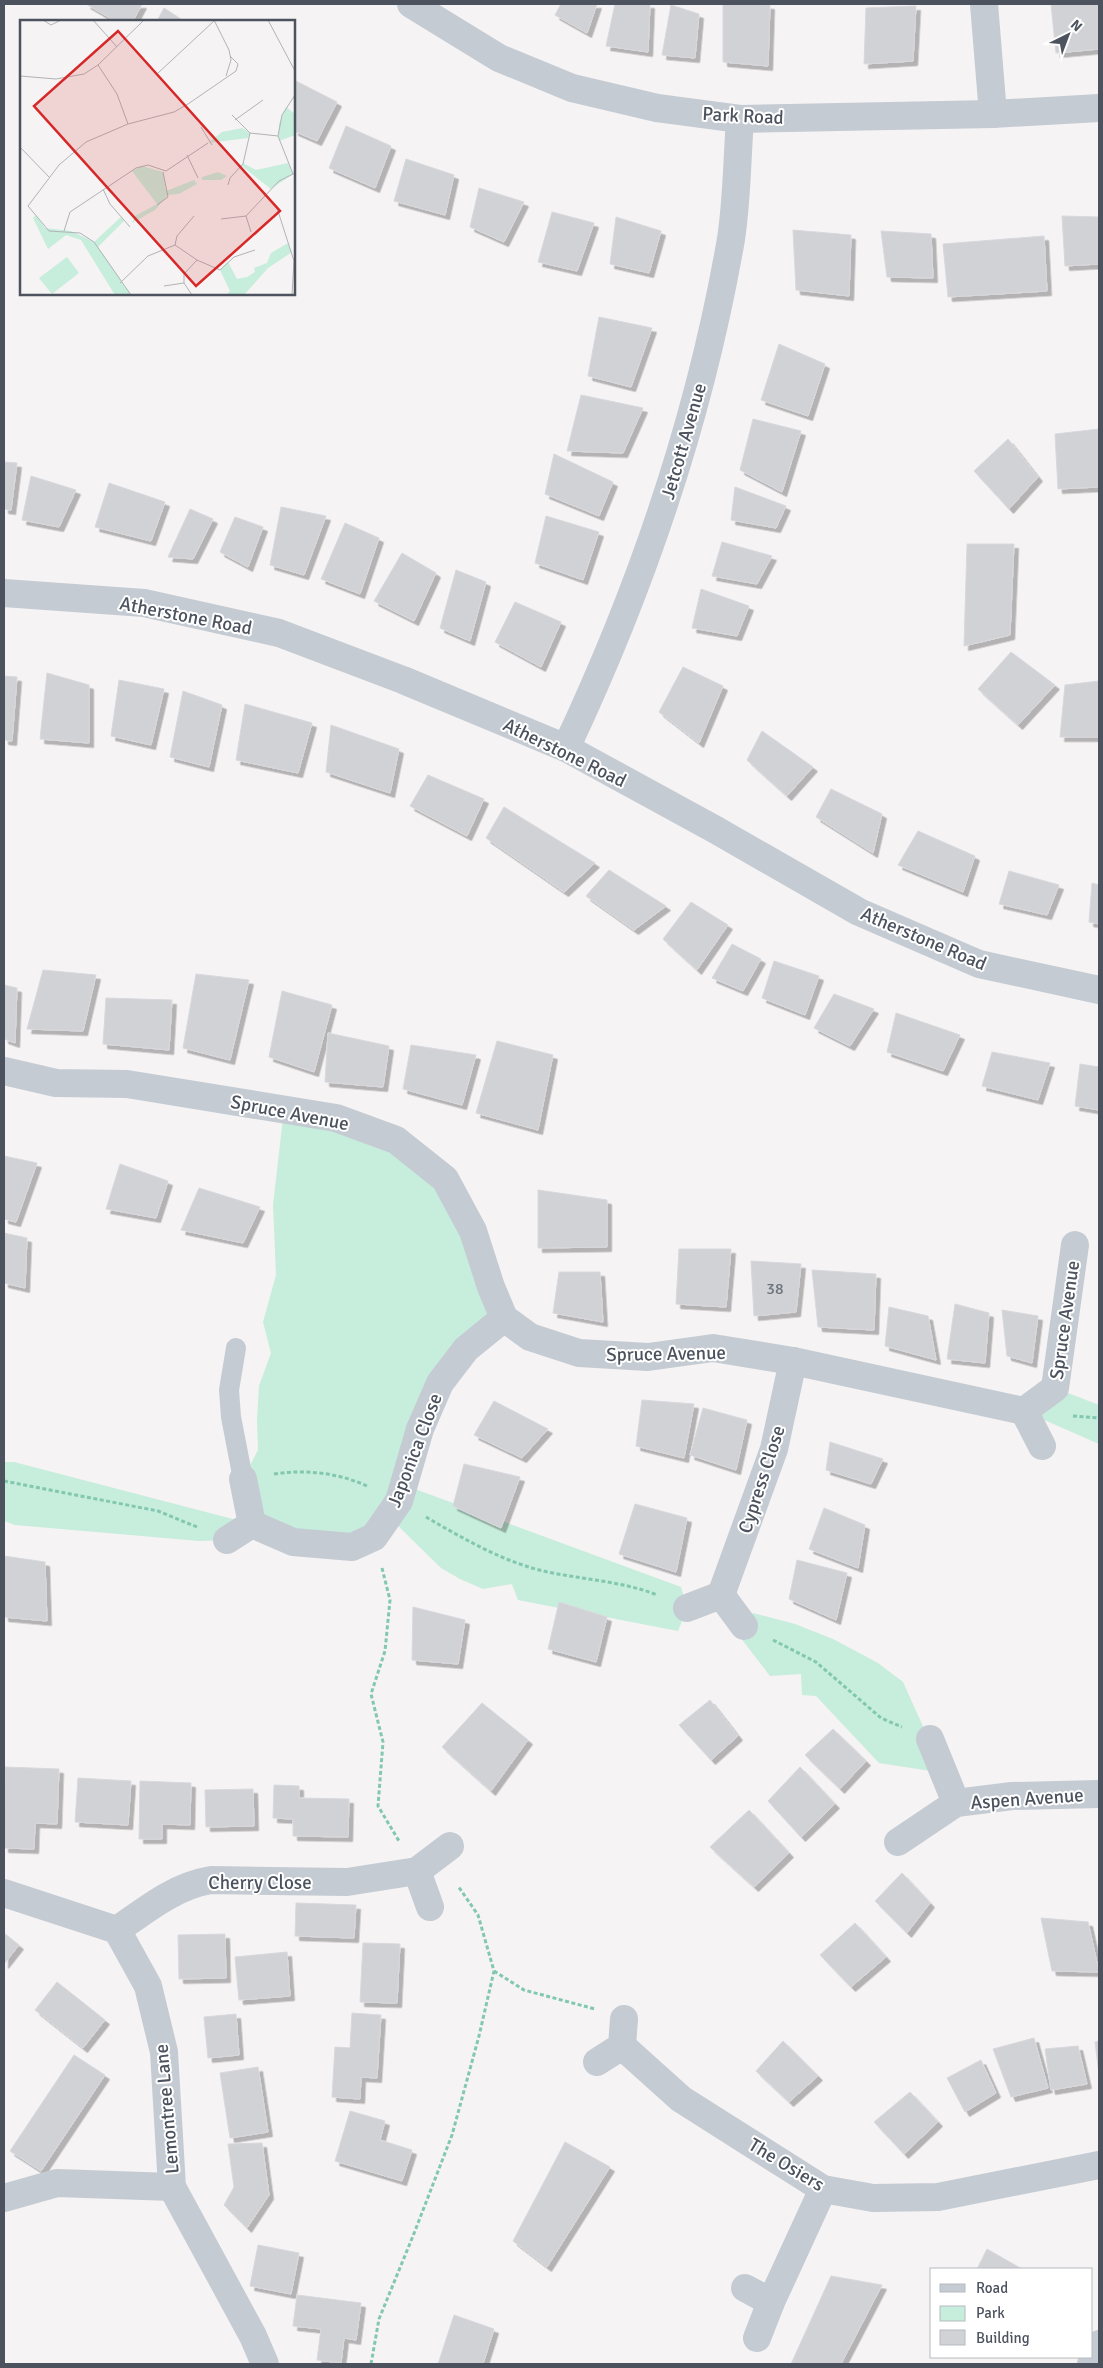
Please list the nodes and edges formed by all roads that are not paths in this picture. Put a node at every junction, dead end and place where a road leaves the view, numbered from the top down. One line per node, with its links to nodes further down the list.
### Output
1 (411, 4): 5 (street, Park Road)
2 (984, 4): 4 (street)
3 (1099, 108): 4 (street, Park Road)
4 (993, 114): 5 (street, Park Road)
5 (740, 119): 7 (street, Jetcott Avenue)
6 (4, 593): 7 (street, Atherstone Road)
7 (566, 748): 8 (street, Atherstone Road)
8 (1099, 990)
9 (4, 1071): 11 (street, Spruce Avenue)
10 (1075, 1245): 14 (street, Spruce Avenue)
11 (504, 1318): 13 (street, Spruce Avenue); 17 (street, Japonica Close)
12 (236, 1348): 16 (lane)
13 (793, 1360): 14 (street, Spruce Avenue); 19 (street, Cypress Close)
14 (1024, 1411): 15 (street)
15 (1042, 1446)
16 (243, 1478): 17 (street)
17 (252, 1524): 18 (street)
18 (228, 1540)
19 (721, 1595): 20 (street); 21 (street)
20 (688, 1608)
21 (744, 1626)
22 (930, 1739): 24 (street, Aspen Avenue)
23 (1099, 1794): 24 (street, Aspen Avenue)
24 (956, 1803): 25 (street, Aspen Avenue)
25 (898, 1842)
26 (450, 1846): 27 (street, Cherry Close)
27 (417, 1871): 29 (street); 30 (street, Cherry Close)
28 (4, 1893): 30 (street)
29 (430, 1907)
30 (117, 1930): 35 (street, Lemontree Lane)
31 (624, 2019): 32 (street)
32 (622, 2046): 33 (street); 36 (street, The Osiers)
33 (597, 2062)
34 (1099, 2165): 36 (street, The Osiers)
35 (172, 2186): 37 (street); 42 (street, Lemontree Lane)
36 (823, 2189): 39 (street)
37 (4, 2198)
38 (745, 2288): 39 (street)
39 (771, 2302): 40 (street)
40 (757, 2338)
41 (1099, 2344): 43 (street)
42 (265, 2364)
43 (1091, 2364)

